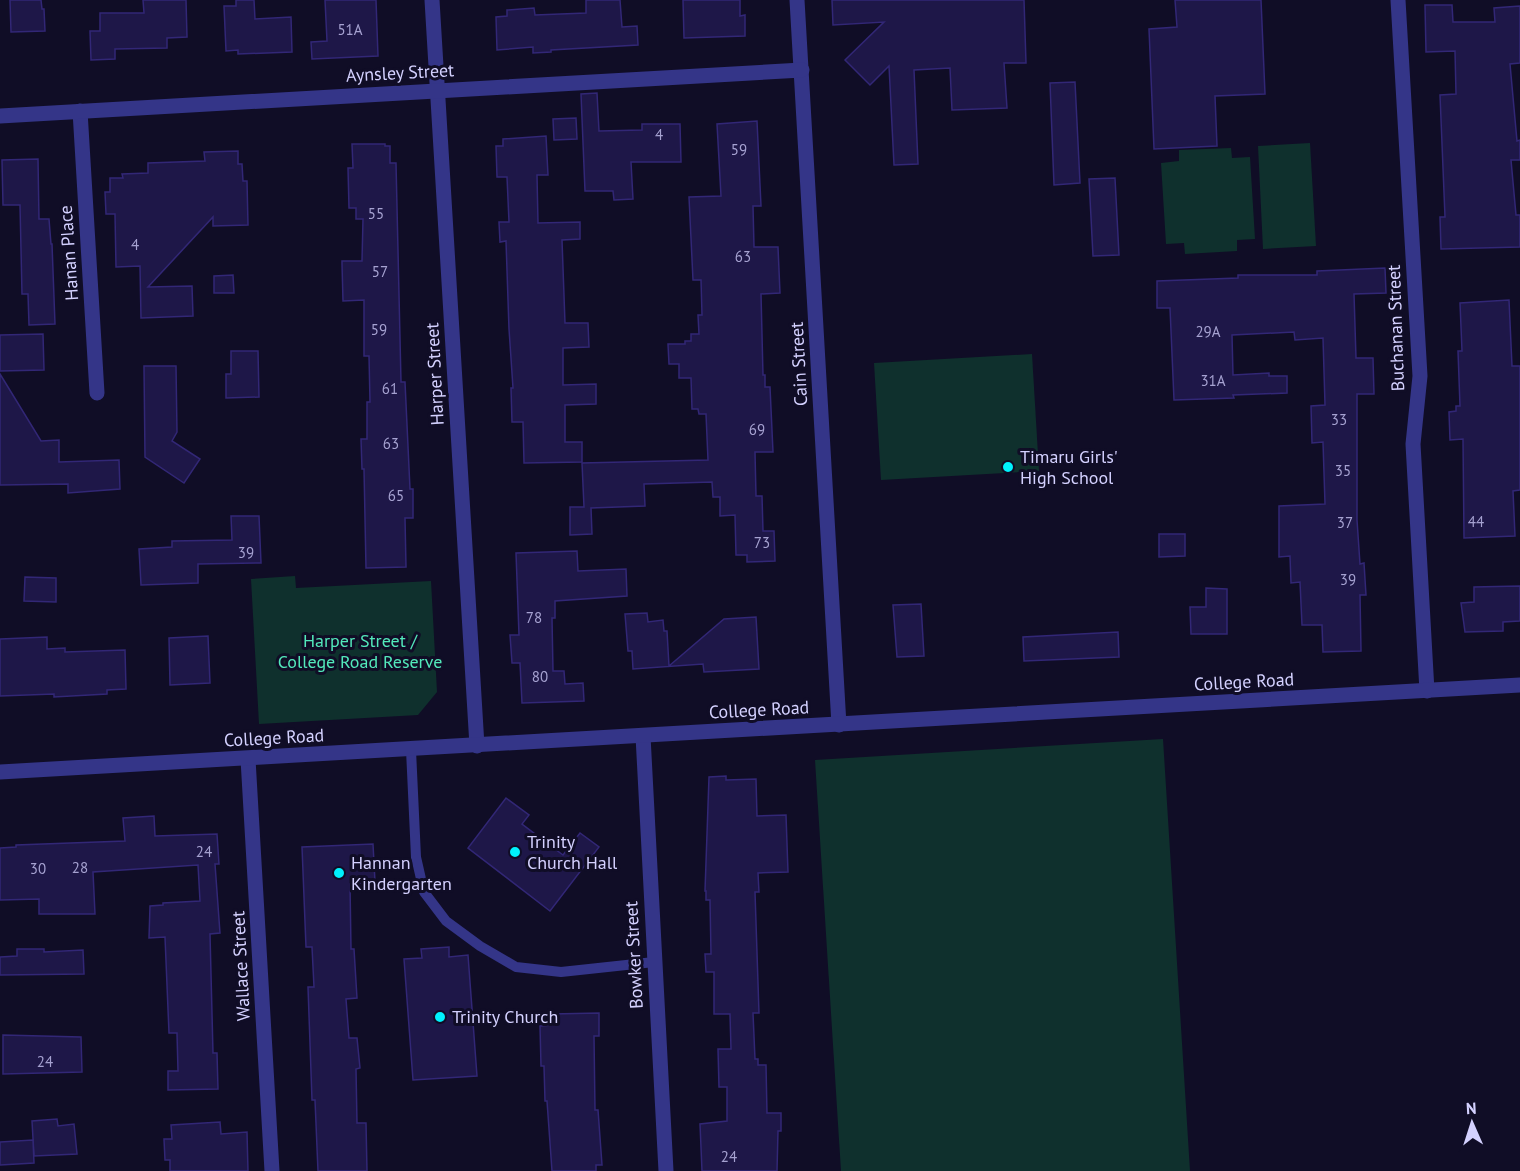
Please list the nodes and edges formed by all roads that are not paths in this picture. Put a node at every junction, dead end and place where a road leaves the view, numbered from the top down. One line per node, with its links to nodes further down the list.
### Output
1 (432, 0): 5 (street, Harper Street)
2 (797, 0): 4 (street, Cain Street)
3 (1398, 0): 10 (street, Buchanan Street)
4 (802, 70): 5 (street, Aynsley Street); 11 (street, Cain Street)
5 (437, 92): 6 (street, Aynsley Street); 13 (street, Harper Street)
6 (80, 111): 7 (street, Aynsley Street); 8 (street, Hanan Place)
7 (0, 116)
8 (97, 393)
9 (1520, 685): 10 (street, College Road)
10 (1427, 691): 11 (street, College Road)
11 (839, 725): 12 (street, College Road)
12 (643, 736): 13 (street, College Road); 17 (street, Bowker Street)
13 (477, 746): 14 (street, College Road)
14 (411, 750): 15 (street, College Road); 17 (lane)
15 (248, 759): 16 (street, College Road); 18 (street, Wallace Street)
16 (0, 772)
17 (654, 962): 19 (street, Bowker Street)
18 (272, 1171)
19 (666, 1171)

